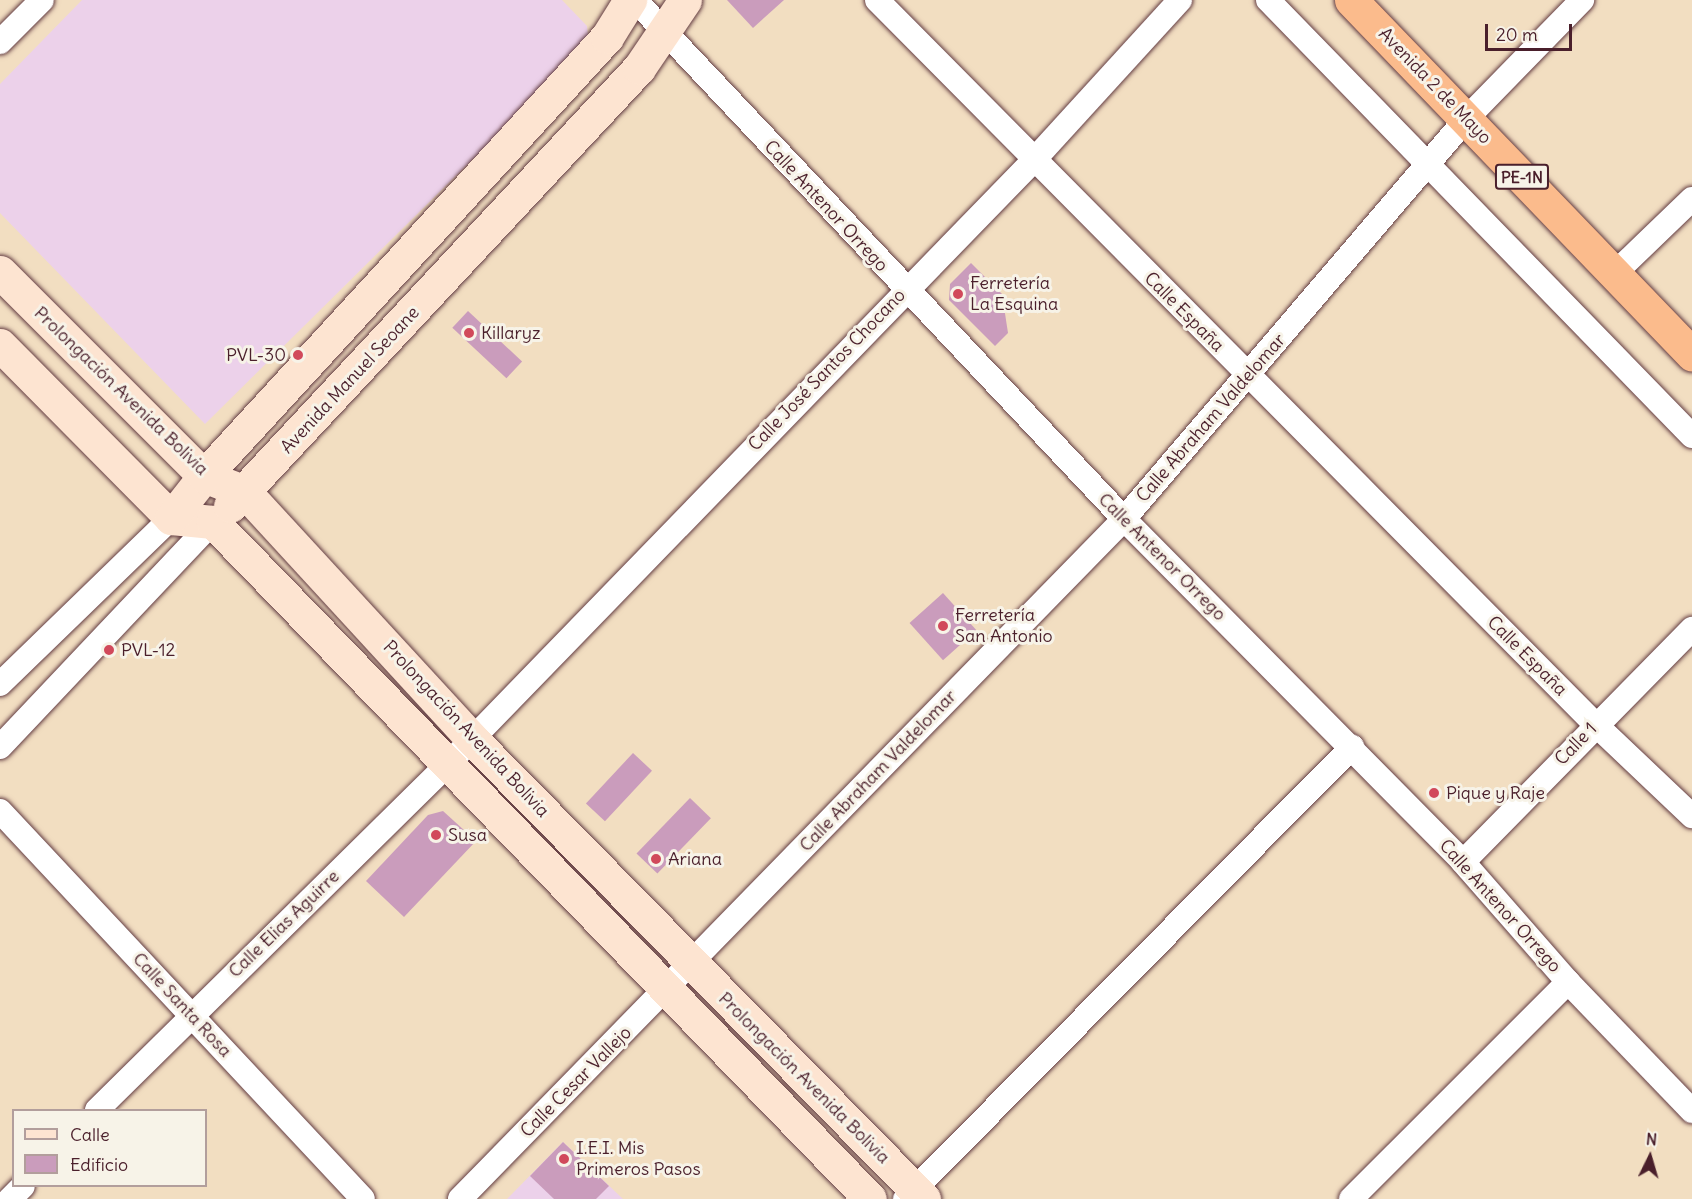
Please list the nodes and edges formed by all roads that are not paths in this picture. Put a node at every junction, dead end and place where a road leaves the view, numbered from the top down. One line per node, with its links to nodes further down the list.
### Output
1 (42, 0): 11 (street)
2 (630, 0): 23 (street)
3 (635, 0): 10 (street, Calle Antenor Orrego)
4 (685, 0): 10 (street, Avenida Manuel Seoane)
5 (877, 0): 13 (street, Calle España)
6 (1180, 0): 13 (street, Calle José Santos Chocano)
7 (1268, 0): 14 (street)
8 (1351, 0): 12 (highway, Avenida 2 de Mayo / PE-1N)
9 (1582, 0): 12 (street, Calle Abraham Valdelomar)
10 (663, 31): 18 (street, Calle Antenor Orrego); 24 (street, Avenida Manuel Seoane)
11 (0, 42)
12 (1467, 118): 14 (street, Calle Abraham Valdelomar); 17 (highway, Avenida 2 de Mayo / PE-1N)
13 (1032, 161): 18 (street, Calle José Santos Chocano); 21 (street, Calle España)
14 (1427, 165): 21 (street, Calle Abraham Valdelomar); 22 (street)
15 (1692, 199): 17 (street)
16 (0, 272): 23 (street, Prolongación Avenida Bolivia)
17 (1614, 274): 20 (highway, Avenida 2 de Mayo / PE-1N)
18 (905, 290): 26 (street, Calle Antenor Orrego); 31 (street, Calle José Santos Chocano)
19 (0, 345): 25 (street)
20 (1692, 354)
21 (1248, 375): 26 (street, Calle Abraham Valdelomar); 30 (street, Calle España)
22 (1692, 436)
23 (204, 476): 24 (street, Prolongación Avenida Bolivia); 25 (street)
24 (245, 492): 27 (street, Avenida Manuel Seoane); 31 (street, Prolongación Avenida Bolivia)
25 (171, 518): 27 (street); 29 (street)
26 (1124, 519): 33 (street, Calle Antenor Orrego); 38 (street, Calle Abraham Valdelomar)
27 (213, 522): 32 (street, Avenida Manuel Seoane); 34 (street, Prolongación Avenida Bolivia)
28 (1692, 629): 30 (street, Calle 1)
29 (0, 684)
30 (1595, 724): 36 (street, Calle España); 37 (street, Calle 1)
31 (472, 739): 34 (street, Calle Elias Aguirre); 38 (street, Prolongación Avenida Bolivia)
32 (0, 747)
33 (1352, 747): 37 (street, Calle Antenor Orrego); 45 (street)
34 (448, 764): 40 (street, Prolongación Avenida Bolivia); 41 (street, Calle Elias Aguirre)
35 (0, 811): 41 (street, Calle Santa Rosa)
36 (1692, 816)
37 (1463, 862): 39 (street, Calle Antenor Orrego)
38 (691, 964): 40 (street, Calle Cesar Vallejo); 45 (street, Prolongación Avenida Bolivia)
39 (1568, 982): 43 (street, Calle Antenor Orrego); 50 (street)
40 (666, 990): 48 (street, Calle Cesar Vallejo); 49 (street, Prolongación Avenida Bolivia)
41 (191, 1014): 42 (street, Calle Elias Aguirre); 47 (street, Calle Santa Rosa)
42 (98, 1109)
43 (1692, 1111)
44 (21, 1187): 46 (street)
45 (914, 1196)
46 (10, 1199)
47 (363, 1199)
48 (460, 1199)
49 (870, 1199)
50 (1351, 1199)

